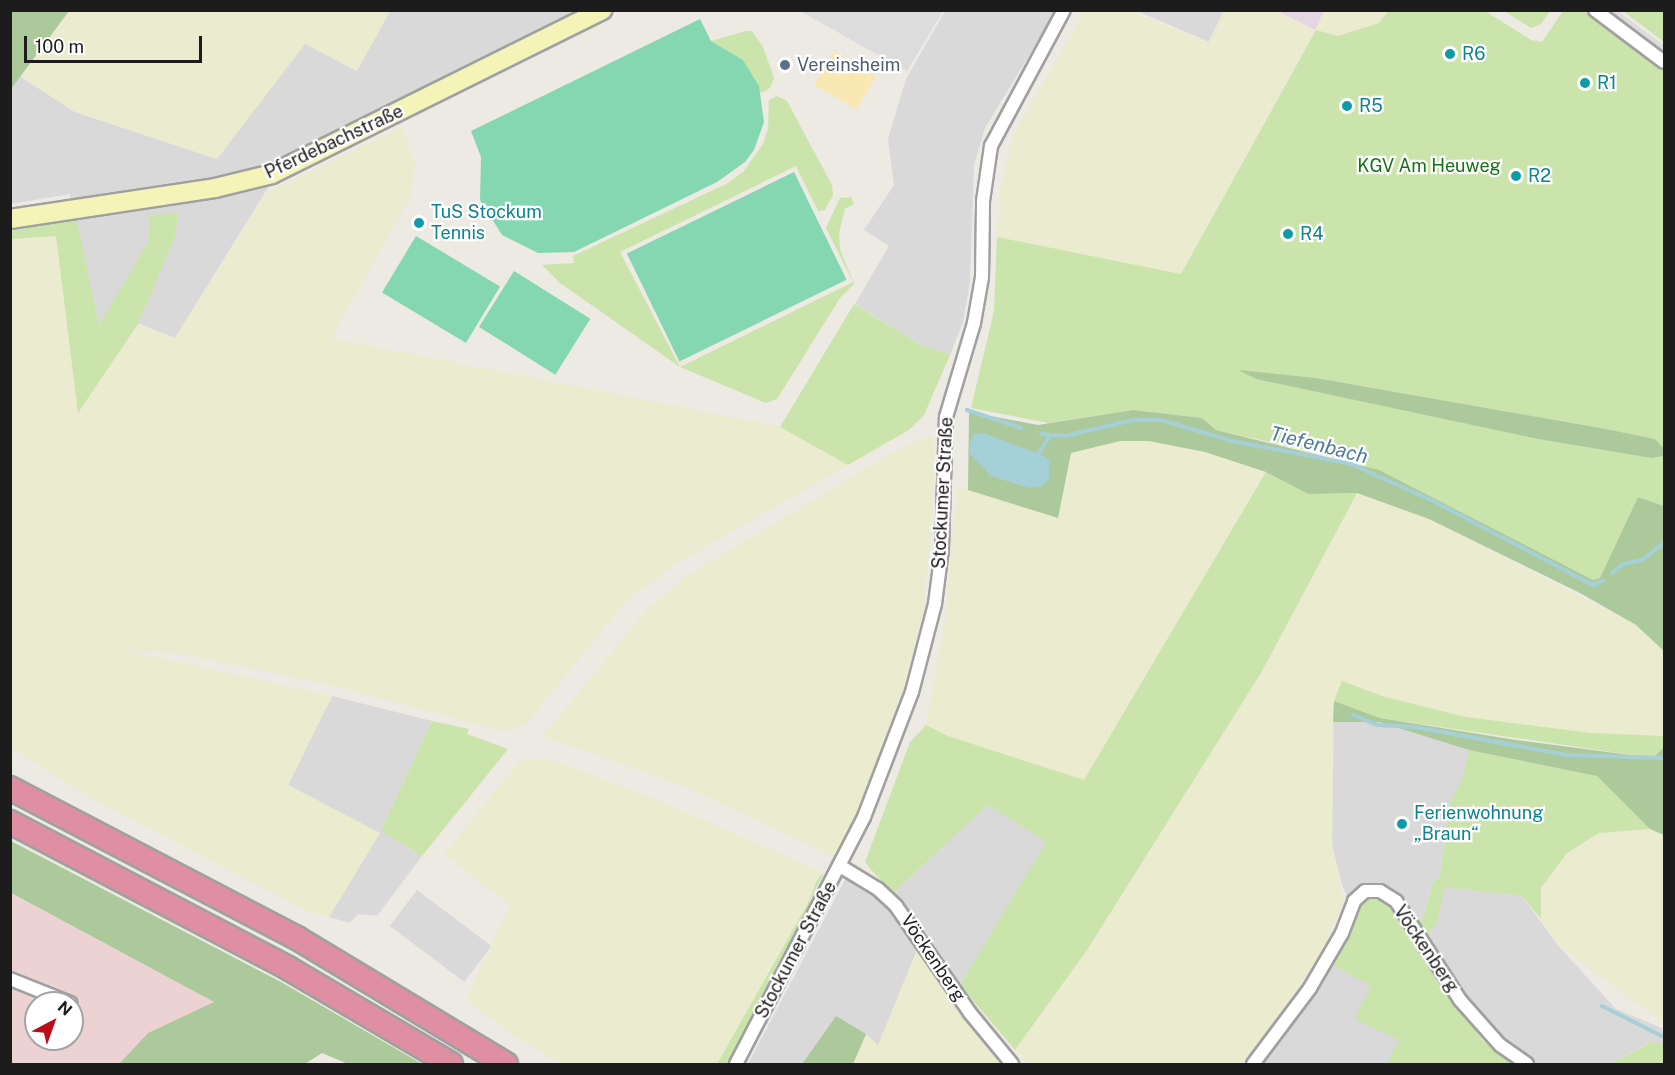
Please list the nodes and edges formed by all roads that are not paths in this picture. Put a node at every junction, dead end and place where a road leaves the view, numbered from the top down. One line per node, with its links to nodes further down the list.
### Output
1 (603, 10): 5 (main road, Pferdebachstraße)
2 (1064, 10): 8 (street, Stockumer Straße)
3 (1595, 10): 4 (street)
4 (1665, 62)
5 (10, 219)
6 (10, 788): 12 (highway)
7 (10, 822): 11 (highway)
8 (840, 866): 13 (street, Stockumer Straße); 14 (street, Vöckenberg)
9 (10, 979): 10 (street)
10 (41, 991)
11 (451, 1065)
12 (506, 1065)
13 (736, 1065)
14 (1012, 1065)
15 (1253, 1065): 16 (street, Vöckenberg)
16 (1527, 1065)

